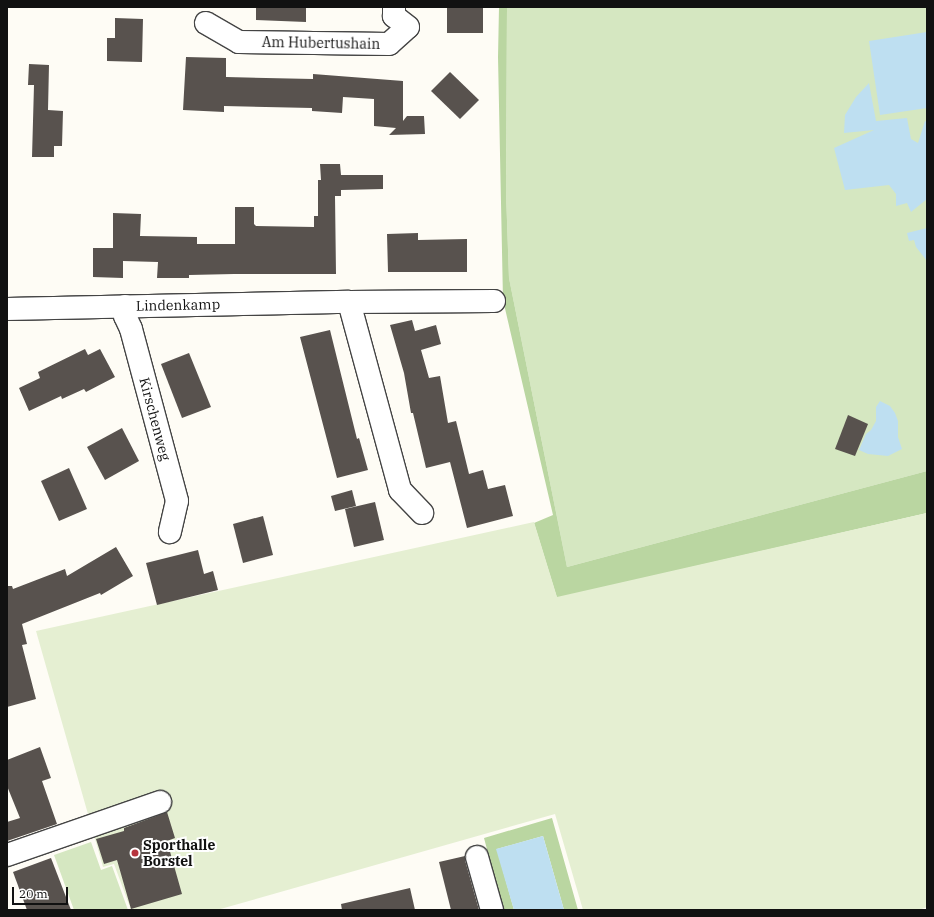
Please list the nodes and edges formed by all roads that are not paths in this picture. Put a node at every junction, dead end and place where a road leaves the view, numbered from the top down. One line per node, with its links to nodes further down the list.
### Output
1 (394, 7): 2 (street, Am Hubertushain)
2 (206, 23)
3 (494, 301): 4 (street, Lindenkamp)
4 (349, 302): 5 (street, Lindenkamp); 7 (street)
5 (125, 306): 6 (street, Lindenkamp); 8 (street, Kirschenweg)
6 (7, 309)
7 (422, 513)
8 (170, 532)
9 (160, 802): 10 (street)
10 (7, 855)
11 (477, 857): 12 (street)
12 (492, 910)

